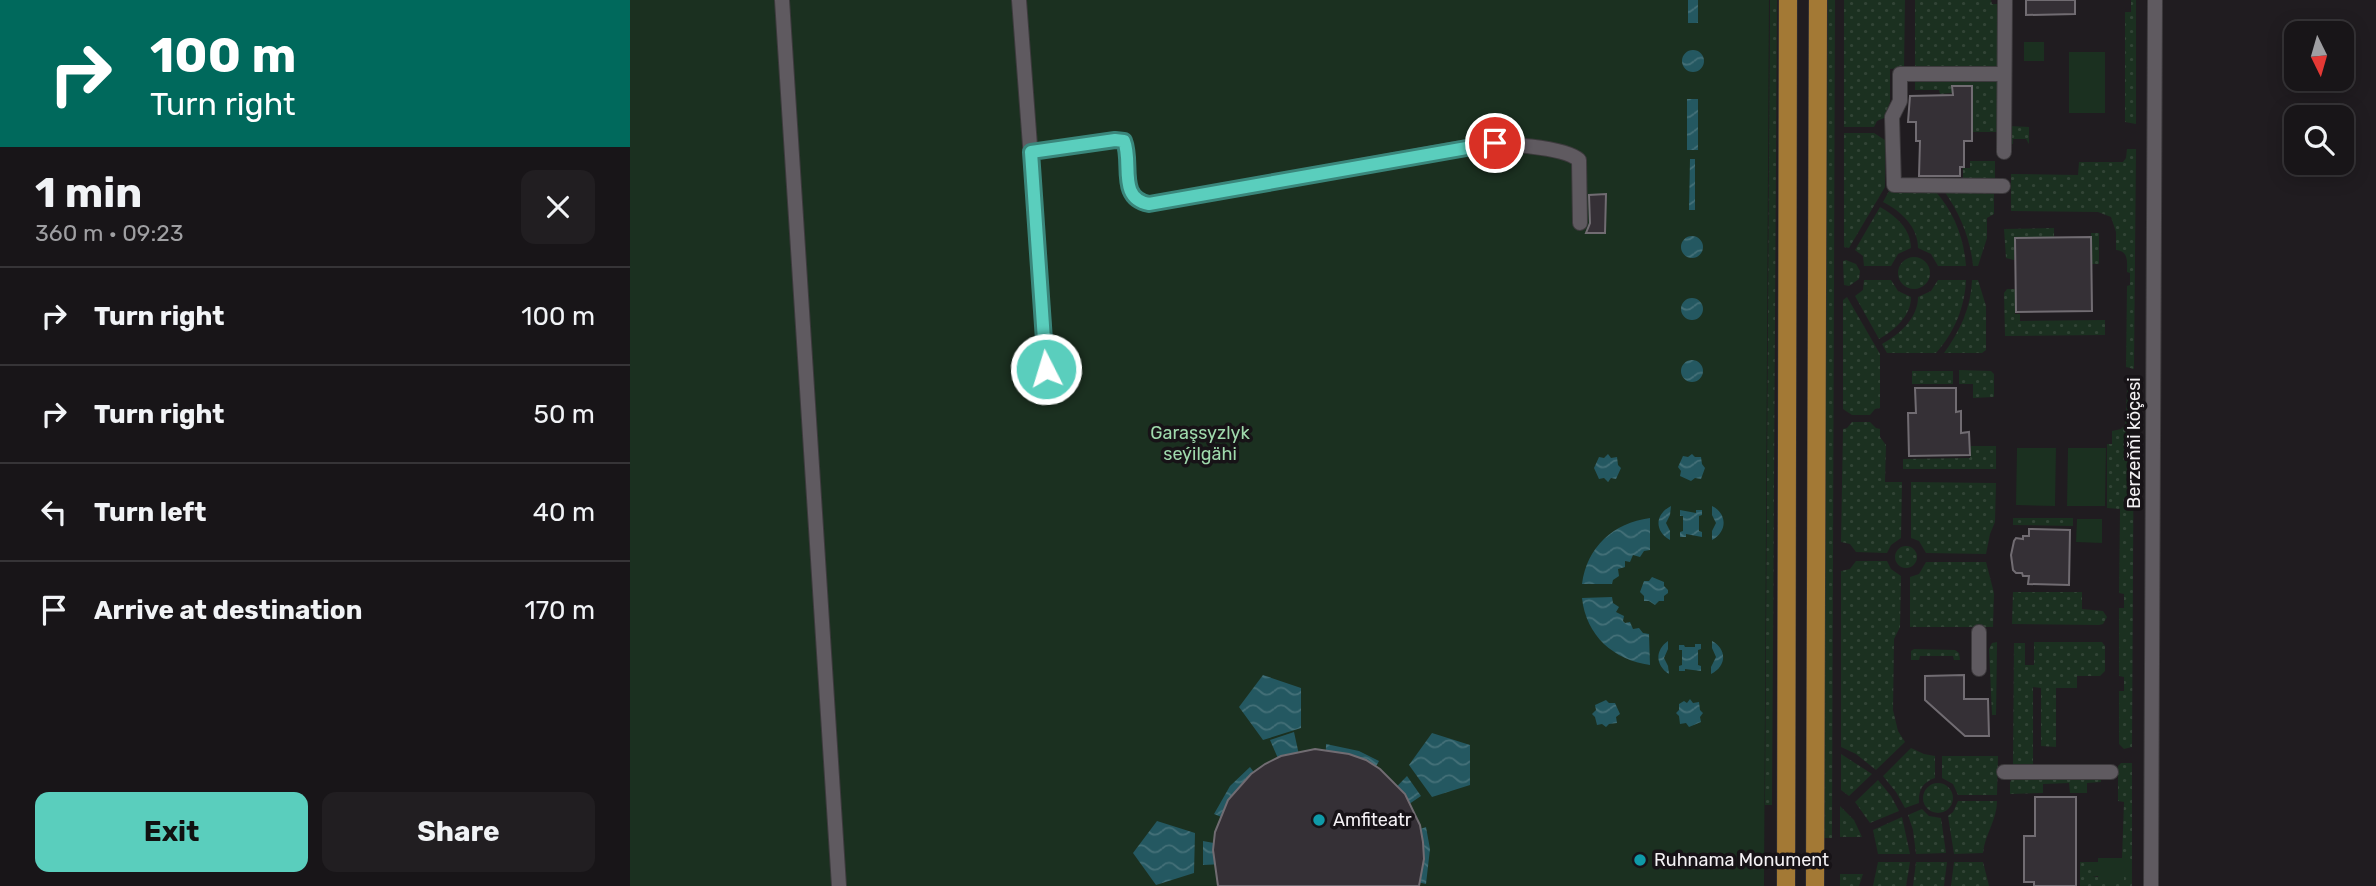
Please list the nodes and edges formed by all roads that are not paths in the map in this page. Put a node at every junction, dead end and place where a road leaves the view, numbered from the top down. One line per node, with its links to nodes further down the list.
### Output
1 (782, 0): 17 (street)
2 (1020, 0): 8 (street)
3 (1788, 0): 18 (main road)
4 (1818, 0): 19 (main road)
5 (2005, 0): 7 (street)
6 (2155, 0): 20 (street, Berzeňňi köçesi)
7 (2004, 74): 9 (street); 10 (street)
8 (1031, 152): 11 (street); 12 (street)
9 (2004, 152)
10 (2003, 186)
11 (1580, 223)
12 (1048, 384)
13 (1979, 632): 14 (street)
14 (1979, 668)
15 (2004, 772): 16 (street)
16 (2111, 772)
17 (839, 886)
18 (1786, 886)
19 (1815, 886)
20 (2151, 886)

